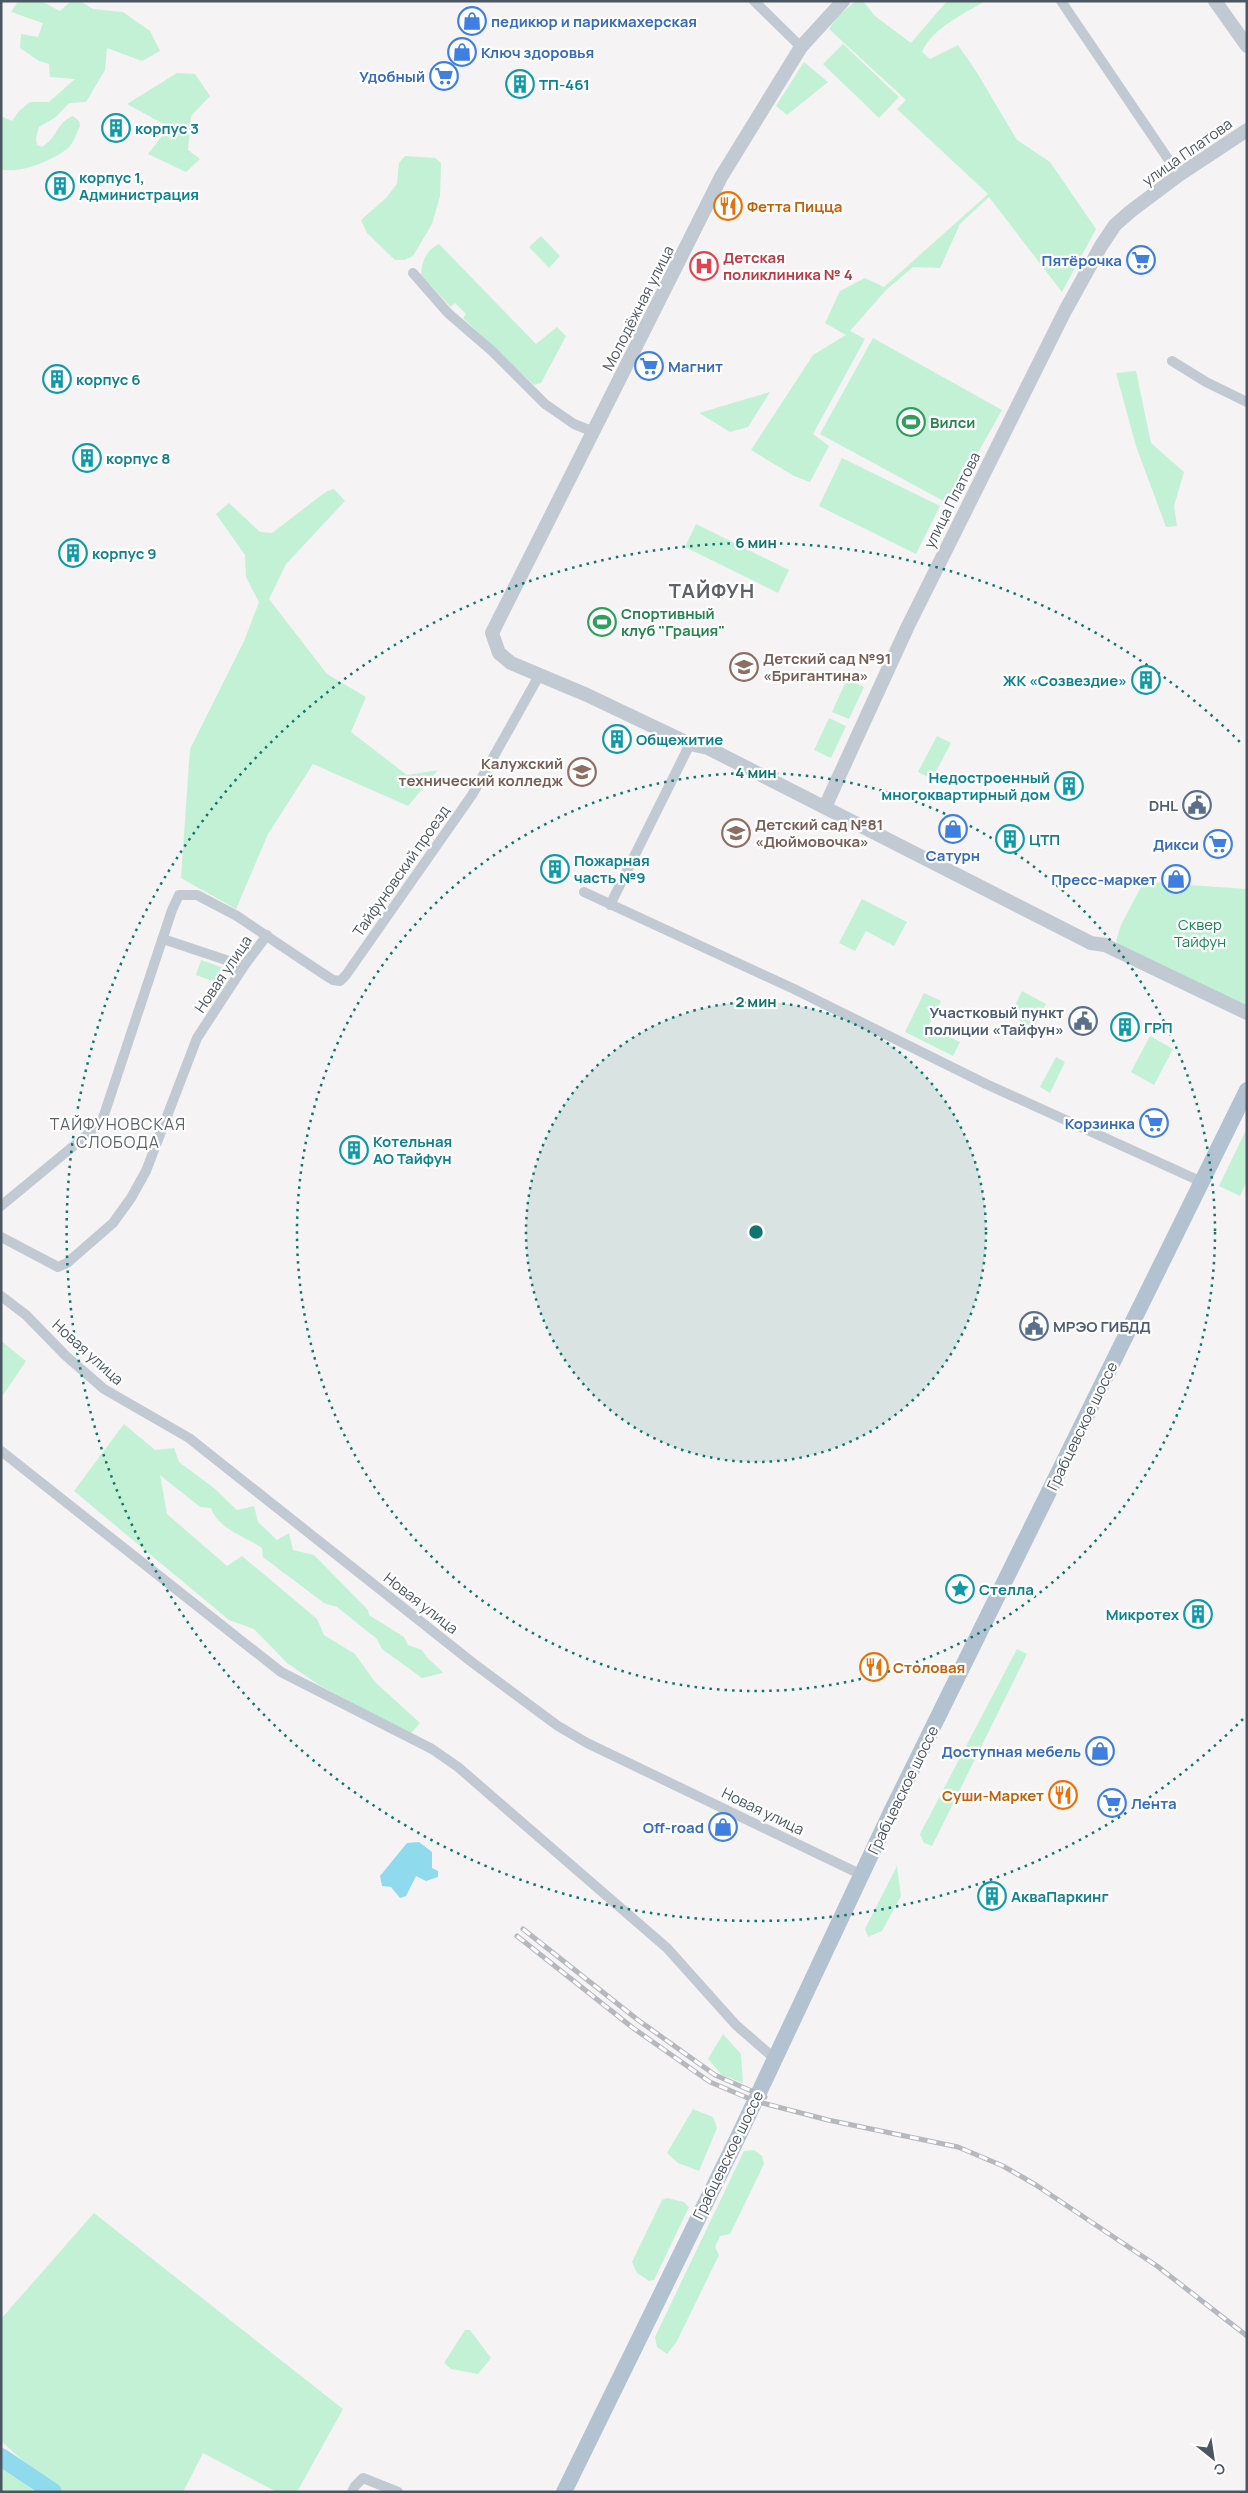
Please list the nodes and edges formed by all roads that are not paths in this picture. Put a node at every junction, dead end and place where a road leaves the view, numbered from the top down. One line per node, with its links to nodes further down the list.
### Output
1 (754, 1): 6 (street)
2 (843, 1): 6 (street, Молодёжная улица)
3 (1061, 1): 8 (street)
4 (1215, 1): 5 (street)
5 (1247, 46)
6 (801, 47): 12 (street, Молодёжная улица)
7 (1247, 130): 8 (street, улица Платова)
8 (1179, 175): 15 (street, улица Платова)
9 (413, 274): 12 (street)
10 (1172, 361): 11 (street)
11 (1247, 402)
12 (594, 432): 13 (street, Молодёжная улица)
13 (540, 674): 14 (street); 18 (street, Тайфуновский проезд)
14 (690, 744): 15 (street); 17 (street)
15 (825, 807): 21 (street)
16 (584, 892): 17 (street)
17 (610, 905): 23 (street)
18 (268, 935): 19 (street, Новая улица); 20 (street, Новая улица)
19 (162, 939): 20 (street); 24 (street, Новая улица)
20 (244, 966): 25 (street, Новая улица)
21 (1247, 1013)
22 (1247, 1090): 23 (main road, Грабцевское шоссе)
23 (1202, 1182): 28 (main road, Грабцевское шоссе)
24 (1, 1206)
25 (1, 1237)
26 (1, 1296): 28 (street, Новая улица)
27 (1, 1451): 29 (street)
28 (862, 1874): 29 (main road, Грабцевское шоссе)
29 (775, 2059): 32 (main road, Грабцевское шоссе)
30 (352, 2492): 31 (street)
31 (398, 2492)
32 (564, 2492)

